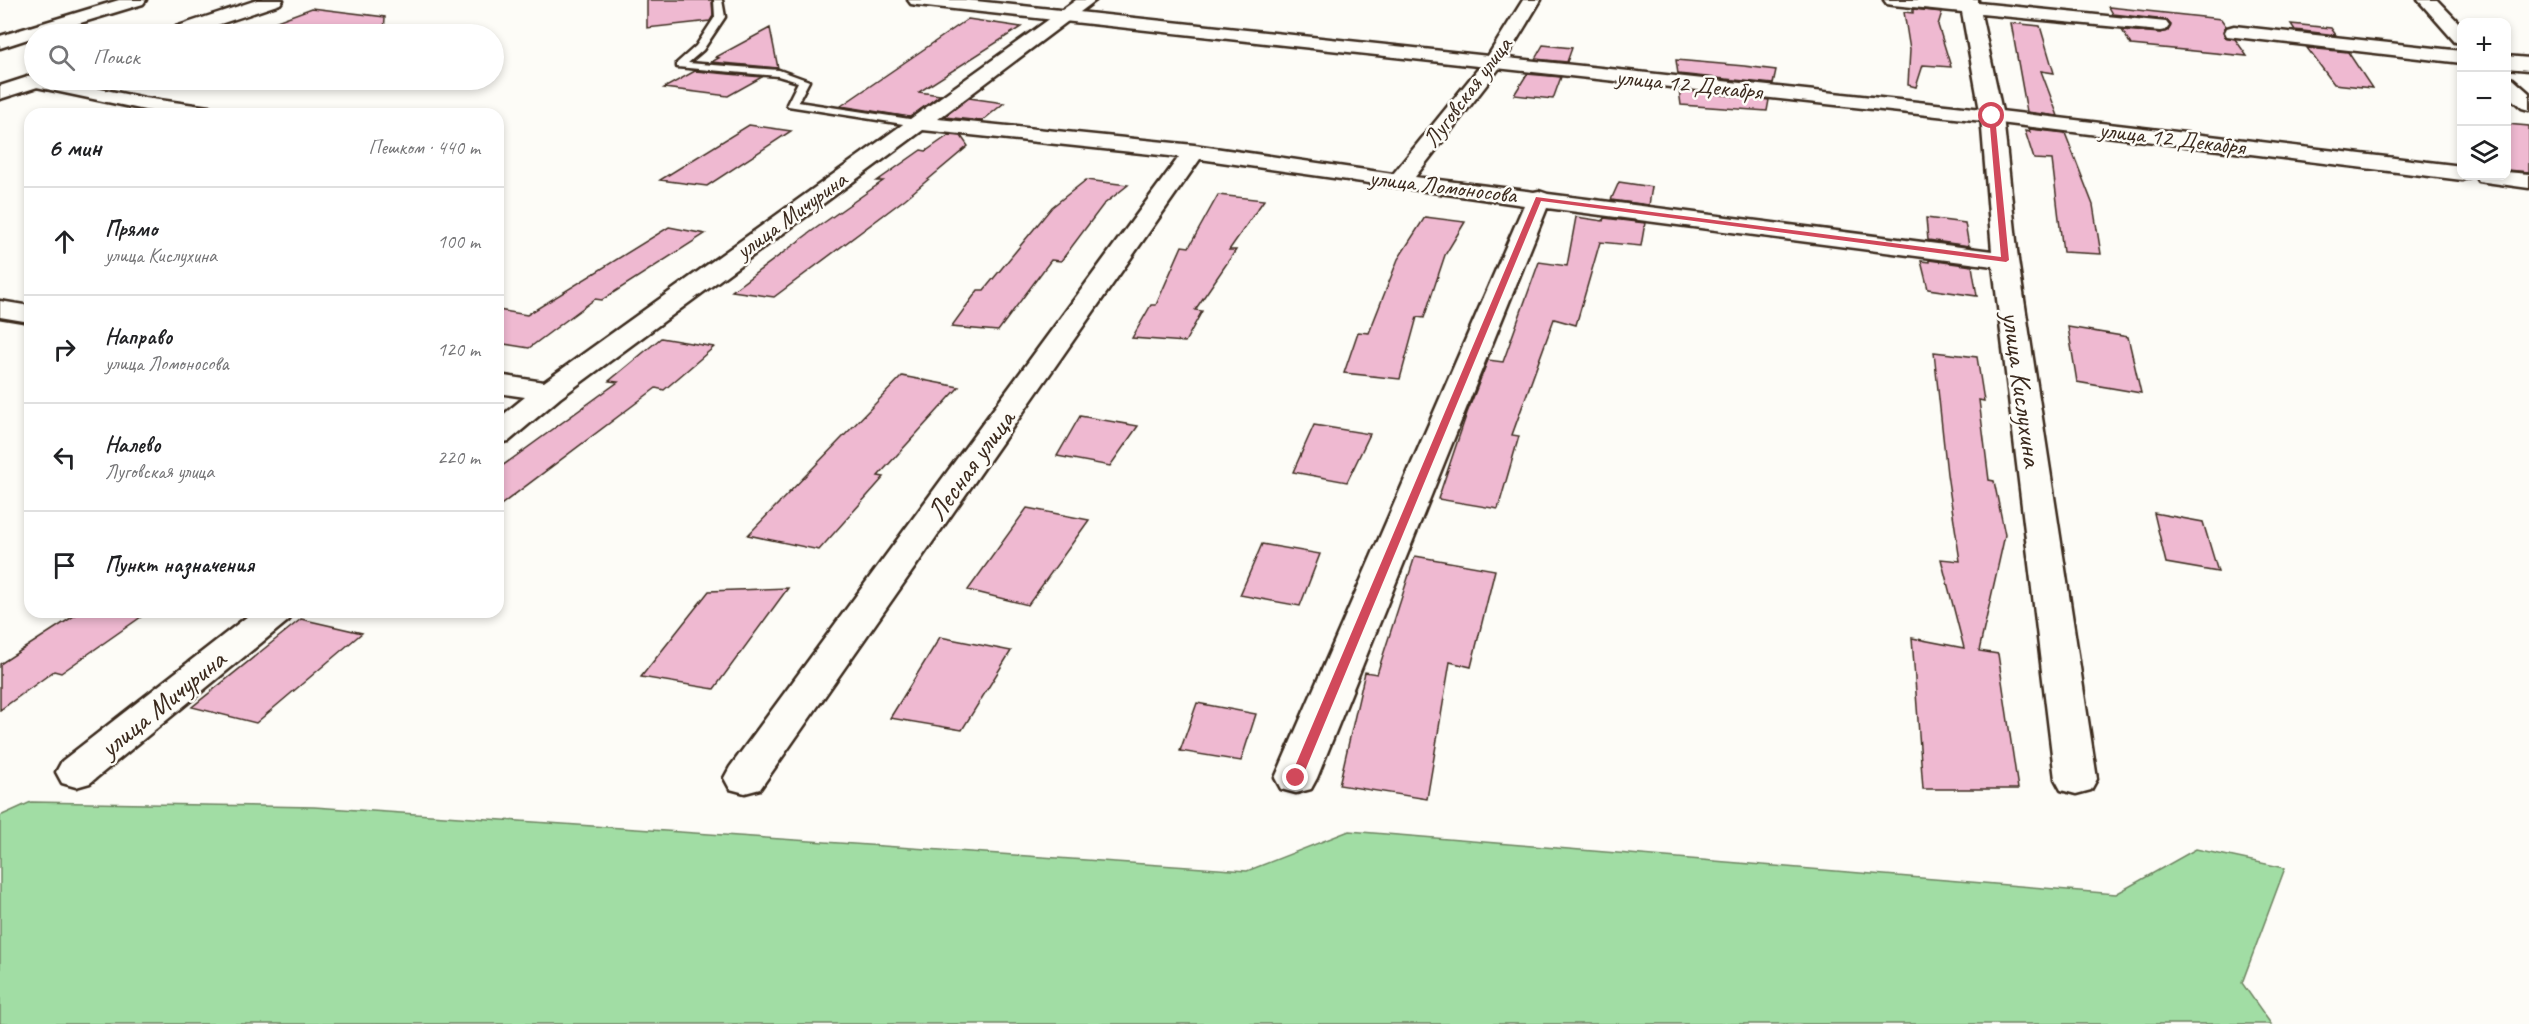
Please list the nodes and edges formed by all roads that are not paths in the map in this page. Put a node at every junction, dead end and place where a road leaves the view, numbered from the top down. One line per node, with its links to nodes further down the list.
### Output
1 (137, 0): 12 (street)
2 (274, 0): 13 (street)
3 (718, 0): 30 (lane)
4 (917, 0): 9 (street, улица 12 Декабря)
5 (1087, 0): 11 (street, улица Мичурина)
6 (1532, 0): 20 (street, Луговская улица)
7 (1893, 0): 10 (street)
8 (2427, 0): 16 (street)
9 (985, 3): 11 (street, улица 12 Декабря)
10 (1970, 3): 14 (street); 29 (street, улица Кислухина)
11 (1068, 15): 20 (street, улица 12 Декабря); 30 (street, улица Мичурина)
12 (59, 24)
13 (203, 24)
14 (2160, 26)
15 (2234, 32): 19 (street)
16 (2457, 33)
17 (24, 35): 18 (street)
18 (0, 42)
19 (2457, 56)
20 (1494, 62): 29 (street, улица 12 Декабря); 35 (street, Луговская улица)
21 (2511, 62): 22 (street)
22 (2529, 64)
23 (24, 84): 26 (street)
24 (2511, 88): 27 (street)
25 (82, 90): 28 (street)
26 (3, 91)
27 (2529, 104)
28 (173, 108)
29 (1992, 116): 32 (street, улица 12 Декабря); 37 (street, улица Кислухина)
30 (916, 123): 31 (street, улица Ломоносова); 41 (street, улица Мичурина)
31 (1194, 152): 35 (street, улица Ломоносова); 45 (street, Лесная улица)
32 (2457, 171)
33 (2511, 179): 34 (street)
34 (2529, 181)
35 (1399, 182): 36 (street, улица Ломоносова)
36 (1539, 198): 37 (street, улица Ломоносова); 46 (street)
37 (2006, 260): 47 (street, улица Кислухина)
38 (0, 309): 39 (street)
39 (24, 313)
40 (504, 385): 41 (street)
41 (550, 392): 42 (street, улица Мичурина)
42 (504, 429)
43 (268, 618): 44 (street, улица Мичурина)
44 (76, 772)
45 (745, 778)
46 (1296, 778)
47 (2076, 779)

